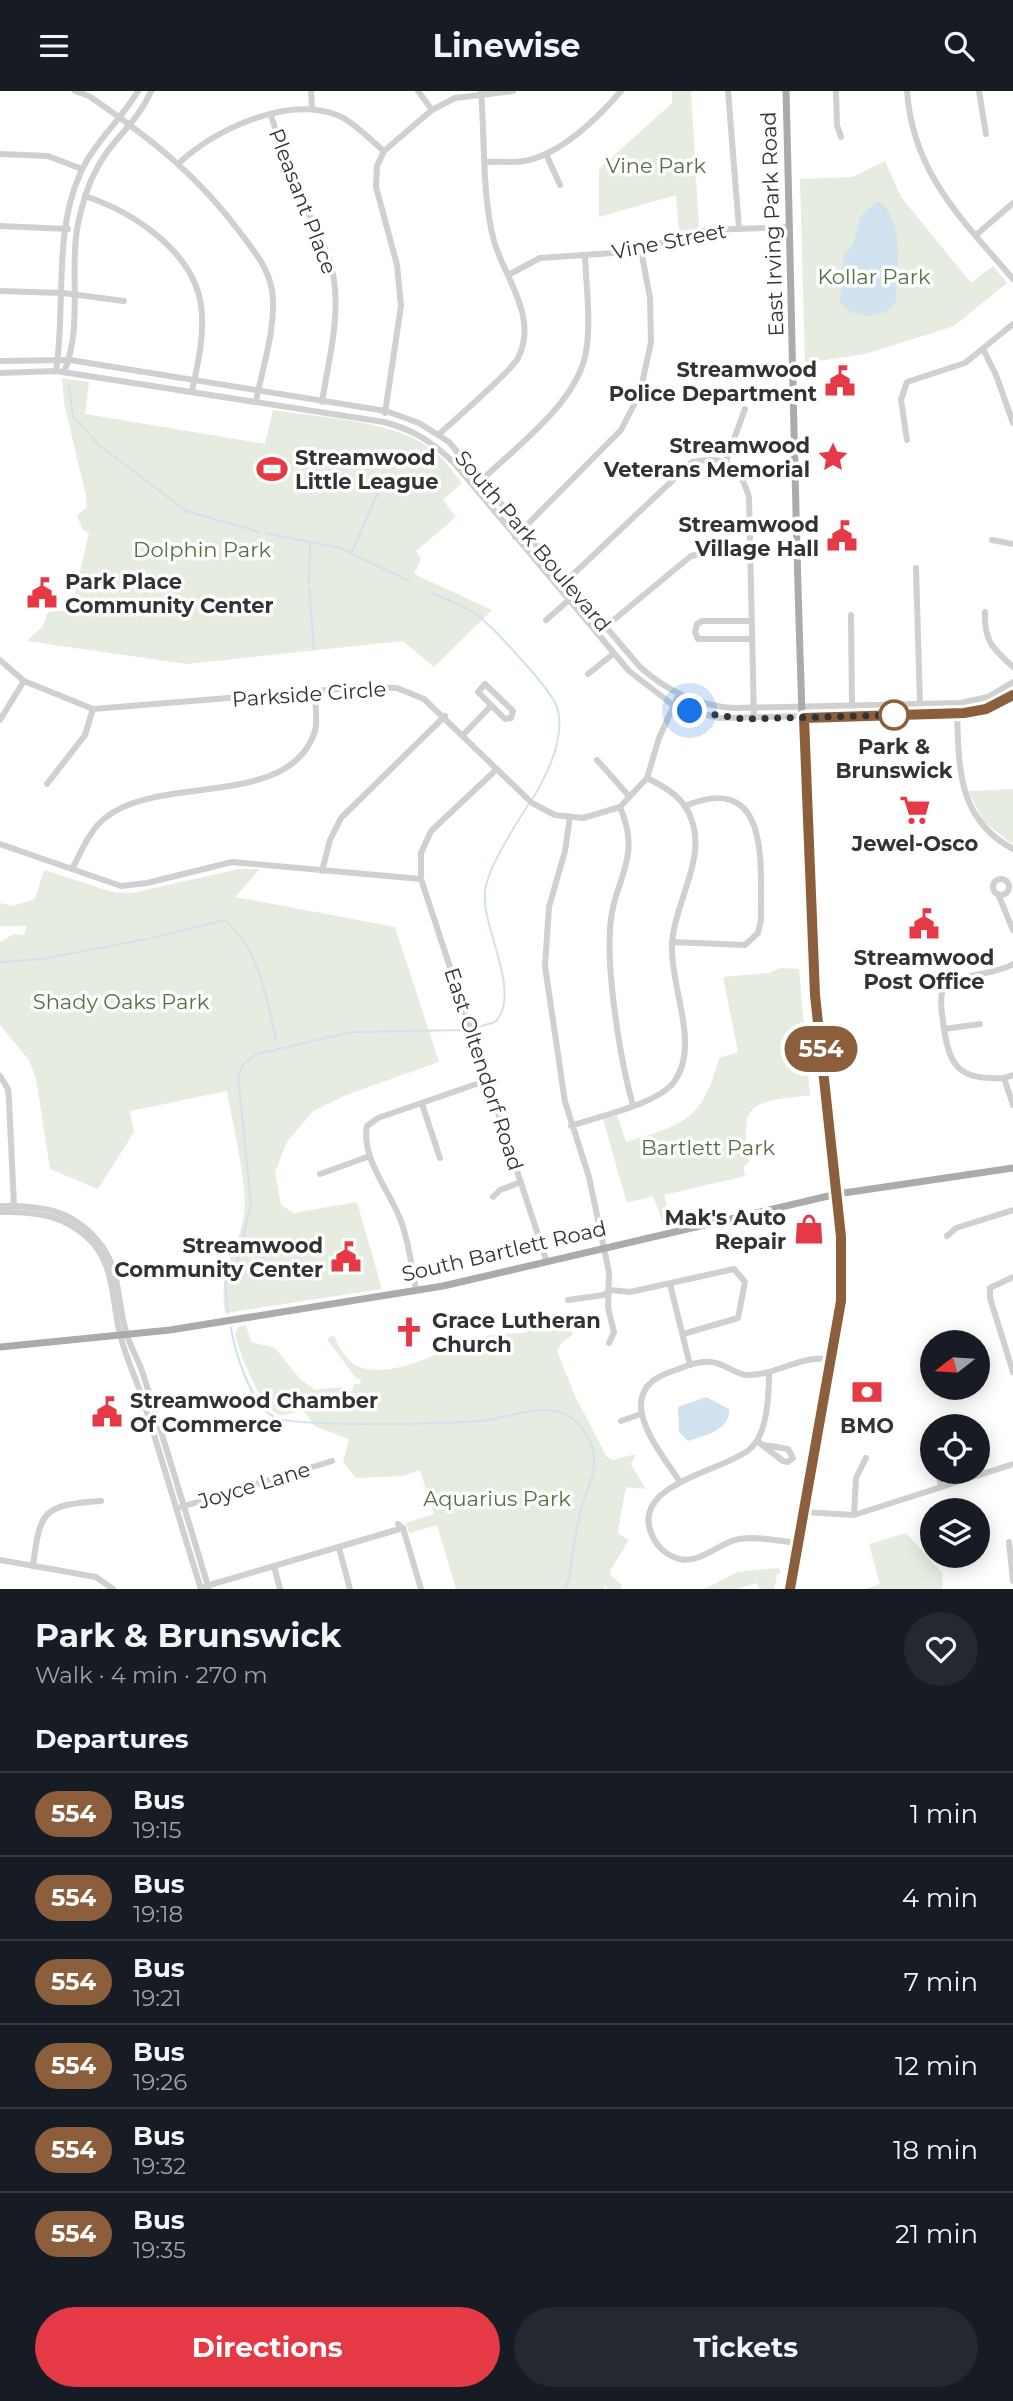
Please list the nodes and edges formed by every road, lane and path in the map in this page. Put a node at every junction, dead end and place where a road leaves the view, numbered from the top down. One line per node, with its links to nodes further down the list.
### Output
1 (75, 91): 17 (street)
2 (138, 91): 17 (street)
3 (151, 91): 18 (street)
4 (311, 91): 14 (street)
5 (418, 91): 15 (street)
6 (513, 91): 13 (street)
7 (621, 91): 23 (street)
8 (729, 91): 32 (street)
9 (786, 91): 31 (main road, East Irving Park Road)
10 (836, 91): 20 (street)
11 (907, 91): 35 (street)
12 (978, 91): 19 (street)
13 (481, 93): 15 (street); 25 (street)
14 (312, 108): 16 (street); 21 (street)
15 (432, 110): 21 (street)
16 (271, 115): 24 (street); 55 (street, Pleasant Place)
17 (119, 117): 18 (street); 26 (street)
18 (129, 125): 24 (street); 28 (street)
19 (986, 134)
20 (841, 137)
21 (384, 151): 59 (street)
22 (0, 154): 26 (street)
23 (546, 154): 25 (street); 27 (street)
24 (180, 162): 53 (street)
25 (485, 162): 38 (street)
26 (82, 169): 33 (street)
27 (560, 185)
28 (85, 196): 34 (street); 52 (street)
29 (1013, 203): 35 (street)
30 (0, 226): 33 (street)
31 (789, 227): 32 (street, Vine Street); 98 (main road, East Irving Park Road)
32 (739, 228): 36 (street, Vine Street)
33 (66, 229): 34 (street); 41 (street)
34 (77, 229): 42 (street)
35 (975, 235): 39 (street)
36 (641, 250): 37 (street, Vine Street); 68 (street)
37 (584, 255): 38 (street, Vine Street); 66 (street)
38 (510, 274): 62 (street)
39 (1013, 279)
40 (0, 291): 41 (street)
41 (63, 293): 42 (street); 46 (street)
42 (74, 295): 43 (street); 47 (street)
43 (124, 301)
44 (1013, 324): 45 (street)
45 (983, 349): 61 (street); 63 (street)
46 (58, 359): 47 (street, South Park Boulevard); 48 (street, South Park Boulevard); 49 (street)
47 (69, 360): 50 (street); 52 (street, South Park Boulevard)
48 (0, 361)
49 (56, 371): 50 (street, South Park Boulevard); 51 (street, South Park Boulevard)
50 (64, 372): 54 (street, South Park Boulevard)
51 (0, 373)
52 (195, 379): 53 (street, South Park Boulevard); 54 (street)
53 (258, 389): 55 (street, South Park Boulevard); 56 (street)
54 (192, 391): 56 (street, South Park Boulevard)
55 (322, 400): 58 (street, Pleasant Place); 59 (street, South Park Boulevard)
56 (256, 401): 58 (street, South Park Boulevard)
57 (746, 409): 65 (street)
58 (320, 411): 60 (street, South Park Boulevard)
59 (386, 411): 60 (street); 62 (street, South Park Boulevard)
60 (384, 422): 64 (street, South Park Boulevard)
61 (1013, 423)
62 (439, 434): 64 (street); 66 (street, South Park Boulevard)
63 (907, 440)
64 (431, 442): 67 (street, South Park Boulevard)
65 (726, 461): 72 (street); 74 (street)
66 (482, 479): 67 (street); 68 (street, South Park Boulevard)
67 (474, 487): 69 (street, South Park Boulevard)
68 (524, 528): 69 (street); 74 (street, South Park Boulevard)
69 (516, 537): 75 (street, South Park Boulevard)
70 (992, 540): 71 (street)
71 (1013, 544)
72 (750, 548): 80 (street); 81 (street)
73 (916, 568): 94 (street)
74 (567, 580): 75 (street); 81 (street, South Park Boulevard)
75 (559, 588): 76 (street, South Park Boulevard)
76 (569, 600): 79 (street, South Park Boulevard); 82 (street, South Park Boulevard)
77 (985, 613): 86 (street)
78 (851, 615): 97 (street)
79 (546, 620)
80 (751, 621): 83 (street); 83 (street)
81 (606, 627): 82 (street); 91 (street, South Park Boulevard)
82 (597, 634): 84 (street, South Park Boulevard)
83 (752, 639): 99 (street)
84 (613, 654): 87 (street, South Park Boulevard); 95 (street, South Park Boulevard)
85 (0, 660): 88 (street, Parkside Circle)
86 (1013, 667)
87 (588, 674)
88 (24, 681): 100 (street, Parkside Circle); 107 (street)
89 (1013, 682): 93 (street, South Park Boulevard)
90 (315, 693): 100 (street, Parkside Circle); 103 (street, Parkside Circle); 119 (street)
91 (679, 694): 95 (street); 99 (street, South Park Boulevard)
92 (1013, 695): 101 (street, South Park Boulevard)
93 (957, 703): 94 (street, South Park Boulevard); 101 (street)
94 (920, 704): 97 (street, South Park Boulevard); 102 (street)
95 (673, 705): 106 (street, South Park Boulevard); 111 (street)
96 (491, 706): 96 (street); 108 (street)
97 (852, 706): 98 (street, South Park Boulevard); 104 (street)
98 (803, 707): 99 (street, South Park Boulevard); 105 (main road, East Irving Park Road)
99 (753, 708): 106 (street)
100 (93, 709): 112 (street)
101 (957, 713): 102 (street, South Park Boulevard); 118 (street)
102 (920, 714): 104 (street, South Park Boulevard)
103 (444, 716): 108 (street, Parkside Circle); 120 (street)
104 (853, 716): 105 (street, South Park Boulevard)
105 (804, 718): 106 (street, South Park Boulevard); 141 (main road, East Irving Park Road)
106 (754, 719)
107 (0, 720)
108 (463, 735): 110 (street, Parkside Circle)
109 (597, 759): 113 (street)
110 (497, 769): 116 (street, Parkside Circle); 121 (street)
111 (647, 778): 113 (street); 114 (street)
112 (47, 784)
113 (629, 796): 115 (street)
114 (685, 806): 124 (street); 124 (street)
115 (620, 807): 116 (street, Parkside Circle); 133 (street)
116 (570, 817): 135 (street)
117 (0, 844): 119 (street)
118 (1013, 849)
119 (73, 867): 120 (street)
120 (322, 871): 121 (street)
121 (421, 879): 131 (street, East Oltendorf Road)
122 (998, 894): 123 (street)
123 (1013, 930)
124 (672, 942): 133 (street)
125 (1013, 964): 127 (street)
126 (980, 1024): 127 (street)
127 (944, 1029): 130 (street)
128 (1013, 1075): 130 (street)
129 (0, 1076): 144 (street)
130 (1004, 1078): 134 (street)
131 (488, 1080): 132 (street); 140 (street, East Oltendorf Road)
132 (422, 1104): 136 (street); 137 (street)
133 (633, 1105): 135 (street)
134 (1013, 1105)
135 (572, 1126): 148 (street)
136 (370, 1156): 139 (street); 152 (street)
137 (440, 1158)
138 (1013, 1168): 141 (main road, South Bartlett Road)
139 (320, 1174)
140 (521, 1182): 142 (street); 149 (street, East Oltendorf Road)
141 (837, 1194): 148 (main road, South Bartlett Road); 160 (main road, East Irving Park Road)
142 (493, 1197)
143 (0, 1206): 144 (street)
144 (14, 1209): 146 (street); 156 (street)
145 (1013, 1210): 147 (street)
146 (0, 1212)
147 (947, 1236)
148 (605, 1247): 149 (main road, South Bartlett Road); 153 (street)
149 (546, 1259): 152 (main road, South Bartlett Road)
150 (1013, 1277): 158 (street)
151 (670, 1284): 153 (street); 155 (street); 155 (street)
152 (416, 1290): 156 (main road, South Bartlett Road)
153 (610, 1290): 154 (street); 157 (street)
154 (568, 1300)
155 (683, 1334): 161 (street)
156 (123, 1335): 159 (main road, South Bartlett Road); 174 (street)
157 (609, 1343)
158 (1009, 1346): 162 (street)
159 (0, 1347)
160 (830, 1359): 163 (street); 175 (main road, East Irving Park Road)
161 (690, 1365): 163 (street); 164 (street)
162 (1013, 1372)
163 (769, 1373): 166 (street)
164 (641, 1414): 165 (street); 171 (street)
165 (621, 1420)
166 (757, 1441): 167 (street); 171 (street)
167 (764, 1445)
168 (866, 1458): 176 (street)
169 (332, 1461): 174 (street, Joyce Lane)
170 (1013, 1464): 172 (street)
171 (680, 1482): 178 (street)
172 (941, 1486): 176 (street)
173 (101, 1501): 181 (street)
174 (179, 1507): 184 (street)
175 (804, 1512): 176 (street); 178 (main road, East Irving Park Road)
176 (855, 1515)
177 (1009, 1542): 183 (street)
178 (798, 1543): 189 (main road, East Irving Park Road)
179 (338, 1548): 182 (street); 187 (street); 188 (street)
180 (0, 1560): 181 (street)
181 (33, 1566): 185 (street)
182 (274, 1566): 184 (street); 186 (street)
183 (1013, 1581)
184 (205, 1588)
185 (113, 1589)
186 (280, 1589)
187 (350, 1589)
188 (421, 1589)
189 (790, 1589)

